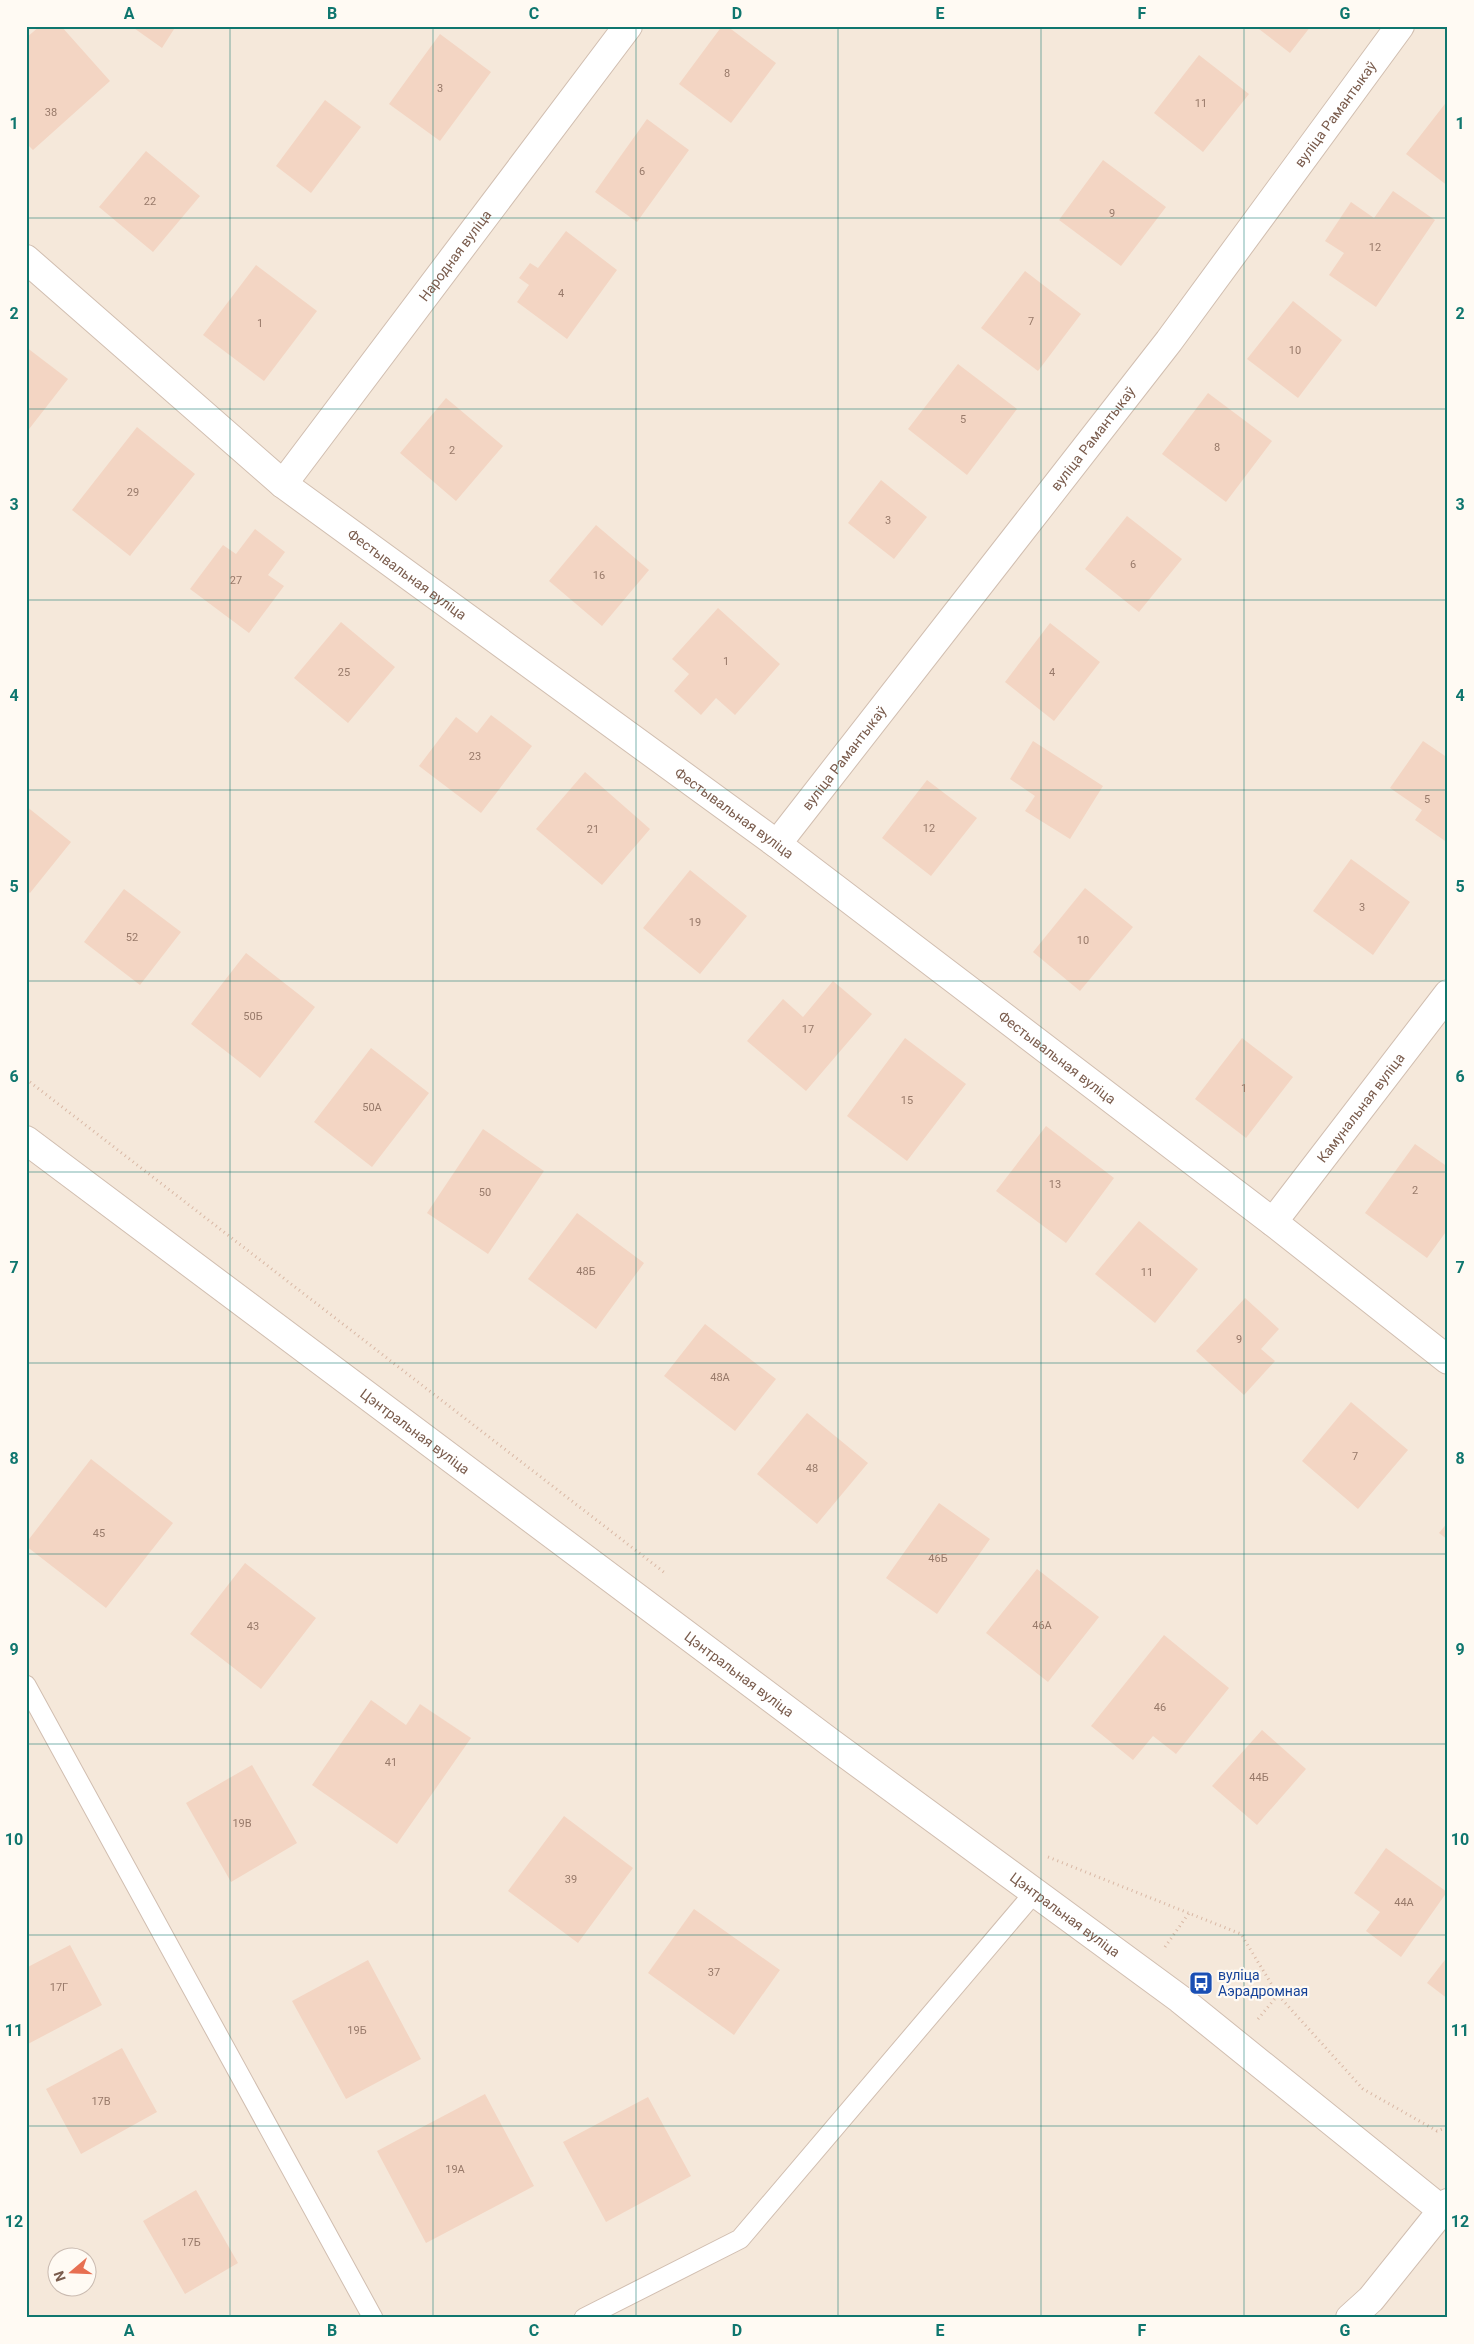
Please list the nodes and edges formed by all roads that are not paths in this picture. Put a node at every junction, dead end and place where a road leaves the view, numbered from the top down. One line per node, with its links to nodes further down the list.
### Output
1 (628, 26): 4 (street, Народная вуліца)
2 (1400, 26): 5 (street, вуліца Рамантыкаў)
3 (26, 259): 4 (street, Фестывальная вуліца)
4 (283, 484): 5 (street, Фестывальная вуліца)
5 (777, 844): 8 (street, Фестывальная вуліца)
6 (1448, 994): 8 (street, Камунальная вуліца)
7 (26, 1140): 11 (street, Цэнтральная вуліца)
8 (1273, 1222): 9 (street, Фестывальная вуліца)
9 (1448, 1360)
10 (26, 1685): 13 (lane)
11 (1034, 1892): 12 (street, Цэнтральная вуліца); 14 (lane)
12 (1446, 2209): 15 (street)
13 (373, 2318)
14 (584, 2318)
15 (1350, 2318)

